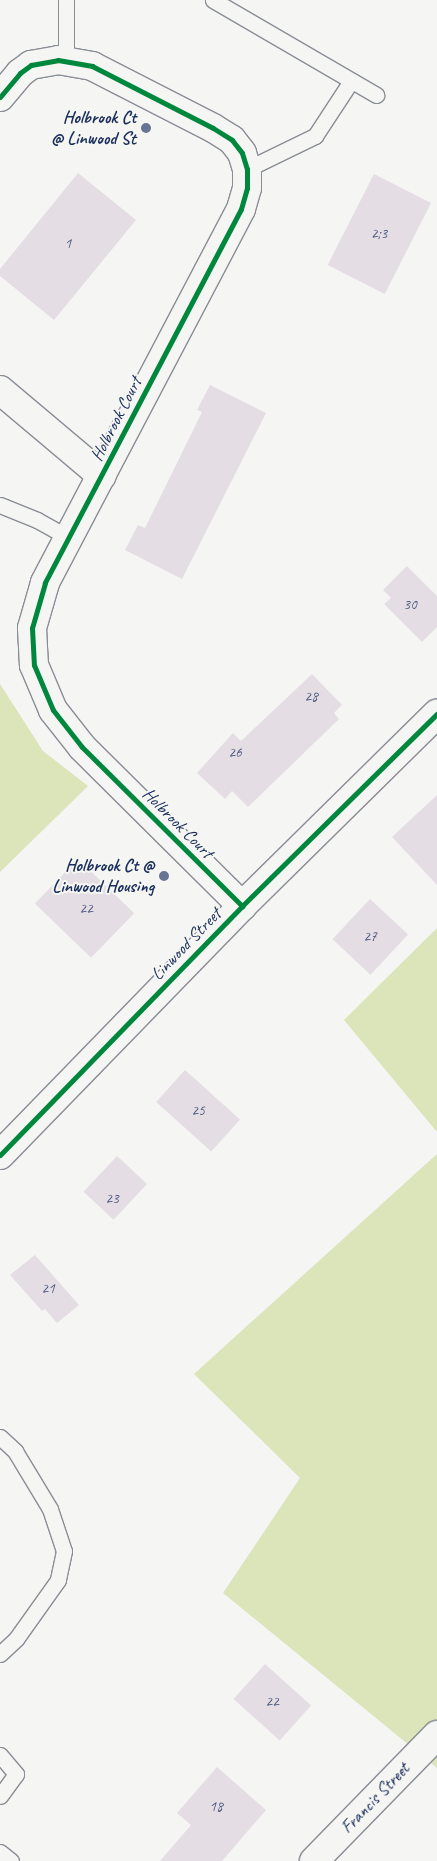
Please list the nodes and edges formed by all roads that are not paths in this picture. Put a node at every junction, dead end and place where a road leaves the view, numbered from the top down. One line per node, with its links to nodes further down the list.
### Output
1 (66, 0): 3 (lane)
2 (213, 0): 4 (lane)
3 (66, 60): 6 (street, Holbrook Court); 7 (street, Holbrook Court)
4 (351, 81): 5 (lane); 7 (lane)
5 (376, 95)
6 (0, 97)
7 (247, 170): 9 (street, Holbrook Court)
8 (0, 390): 9 (street, Holbrook Court)
9 (102, 476): 11 (street, Holbrook Court)
10 (0, 505): 11 (lane)
11 (69, 538): 13 (street, Holbrook Court)
12 (437, 714): 13 (street, Linwood Street)
13 (242, 906): 14 (street, Linwood Street)
14 (0, 1155)
15 (0, 1437): 16 (lane)
16 (0, 1654)
17 (437, 1735): 22 (street, Francis Street)
18 (0, 1755): 19 (lane)
19 (0, 1796)
20 (0, 1852): 21 (lane)
21 (11, 1861)
22 (314, 1861)

